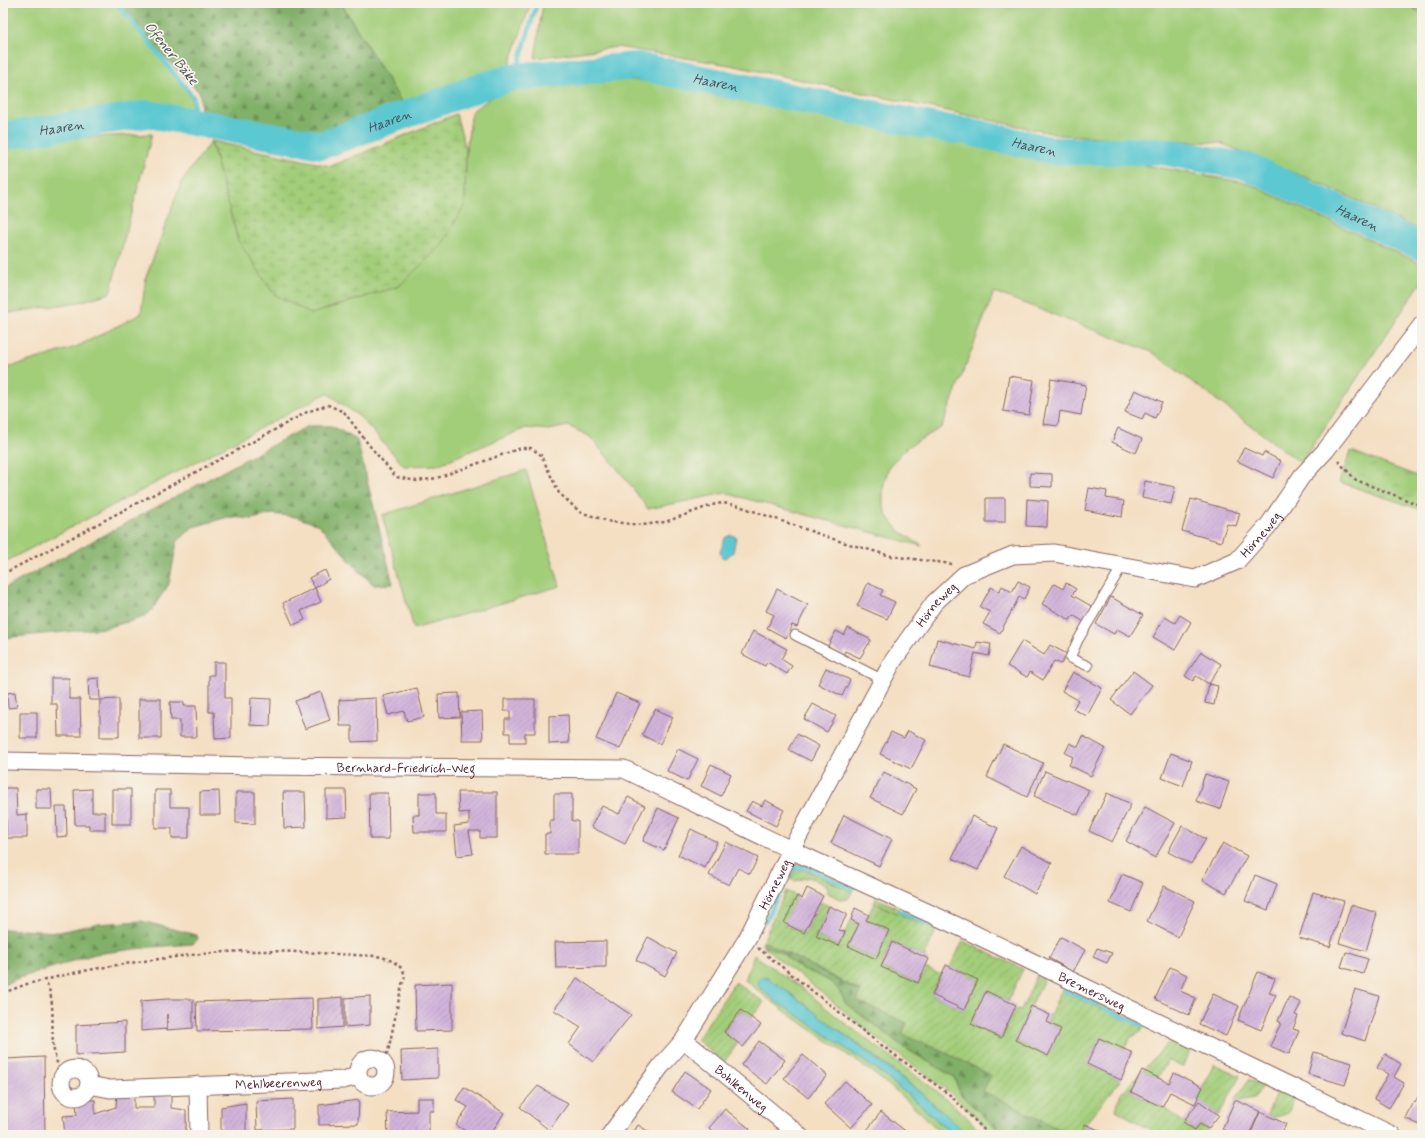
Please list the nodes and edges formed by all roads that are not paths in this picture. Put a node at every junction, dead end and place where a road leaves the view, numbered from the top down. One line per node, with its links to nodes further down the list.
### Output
1 (1422, 325): 2 (street, Hörneweg)
2 (1122, 566): 4 (lane); 5 (street, Hörneweg)
3 (795, 635): 5 (lane)
4 (1088, 666)
5 (883, 680): 7 (street, Hörneweg)
6 (3, 761): 7 (street, Bernhard-Friedrich-Weg)
7 (791, 850): 8 (street, Hörneweg); 15 (street, Bremersweg)
8 (684, 1040): 13 (street, Hörneweg); 14 (street, Bohlkenweg)
9 (63, 1074): 11 (street, Mehlbeerenweg)
10 (358, 1076): 10 (street); 11 (street, Mehlbeerenweg)
11 (198, 1085): 12 (street)
12 (199, 1135)
13 (610, 1135)
14 (799, 1135)
15 (1392, 1135)

